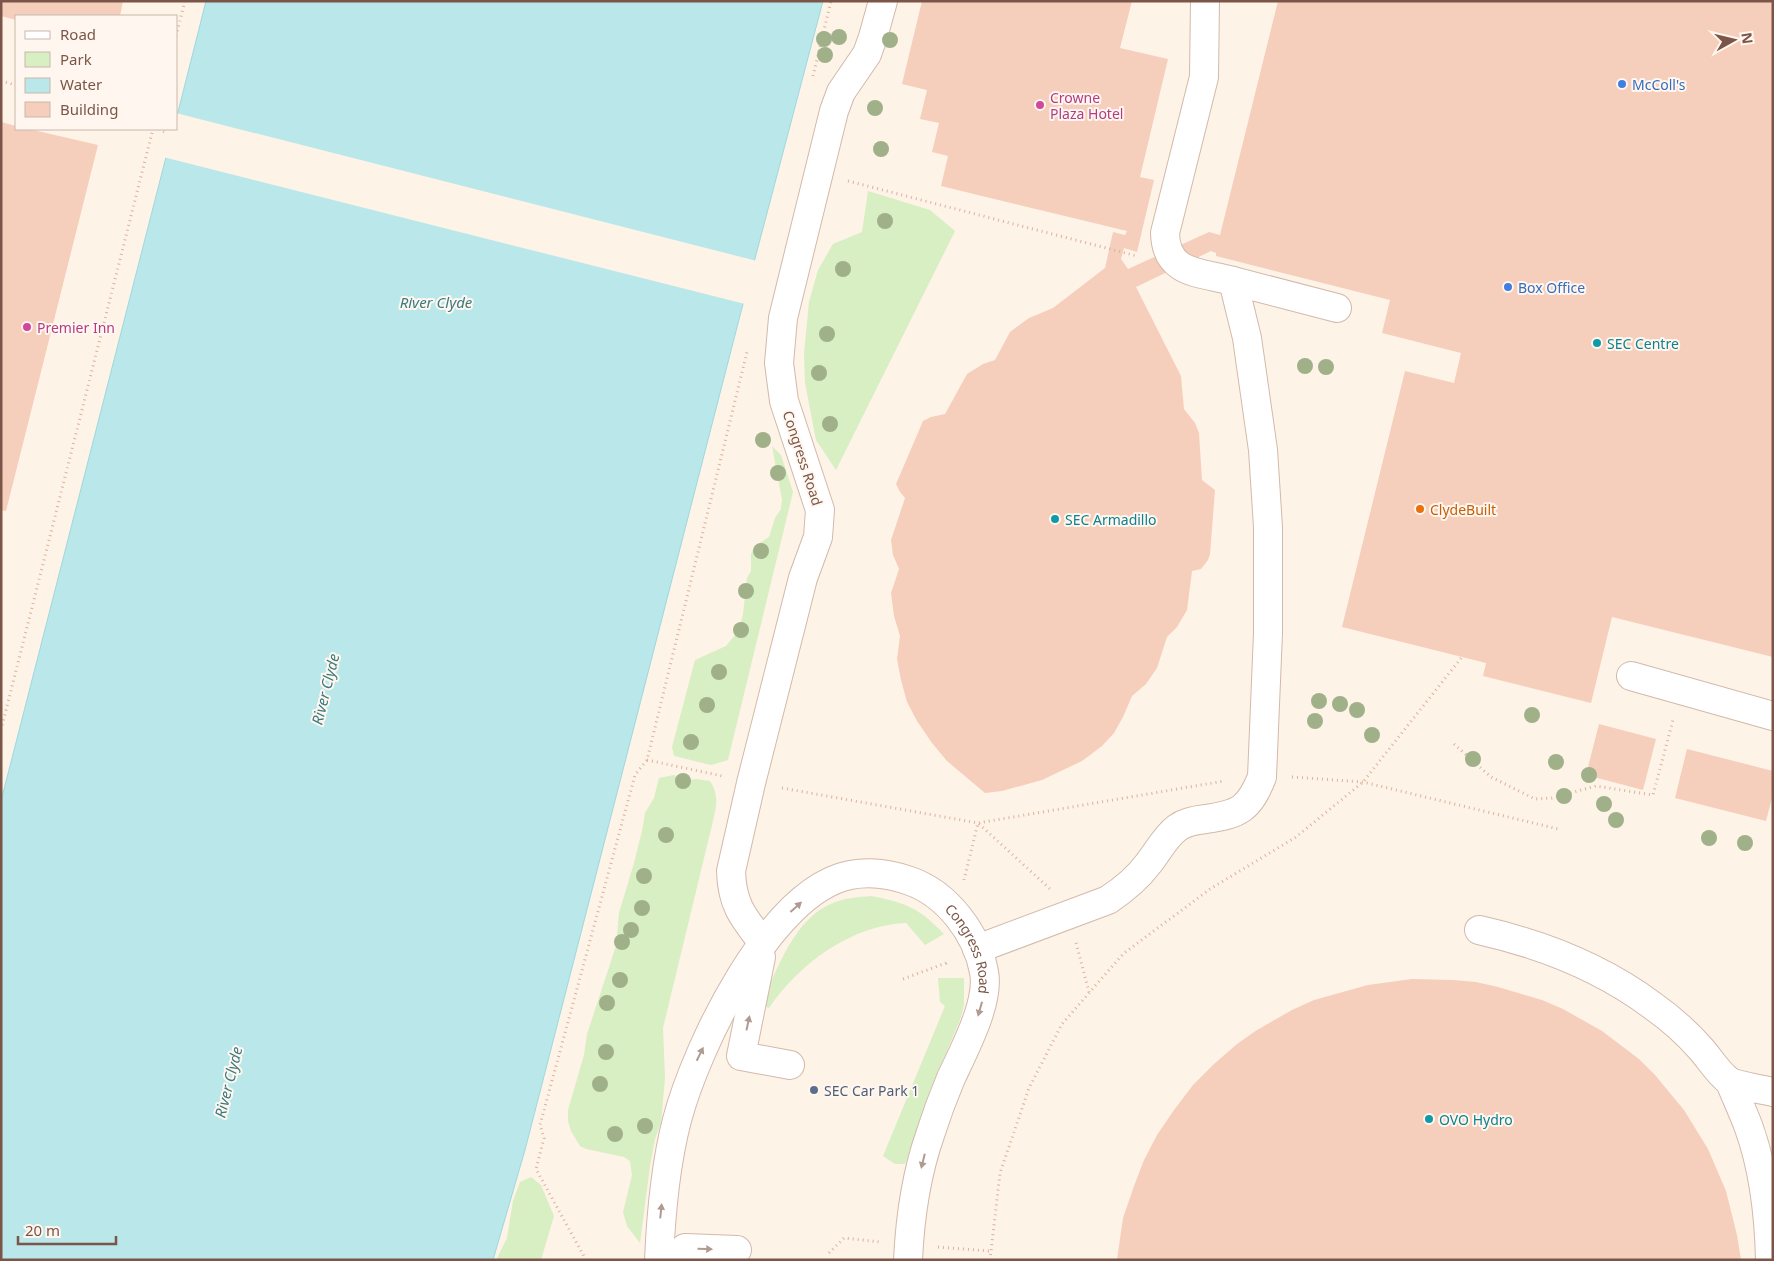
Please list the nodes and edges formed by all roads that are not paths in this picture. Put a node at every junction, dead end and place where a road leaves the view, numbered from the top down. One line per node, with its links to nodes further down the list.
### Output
1 (883, 1): 8 (street, Congress Road)
2 (1205, 1): 3 (street)
3 (1233, 281): 4 (street); 9 (street)
4 (1337, 308)
5 (1631, 676): 6 (street)
6 (1773, 716)
7 (1478, 930): 11 (street)
8 (763, 943): 9 (street, Congress Road, one-way to 9); 10 (street, one-way to 8); 14 (street, Congress Road, one-way to 8)
9 (977, 949): 16 (street, Congress Road, one-way to 16)
10 (790, 1065)
11 (1730, 1082): 12 (street); 17 (street)
12 (1773, 1092)
13 (737, 1250): 15 (street, one-way to 13)
14 (659, 1260)
15 (684, 1260)
16 (908, 1260)
17 (1770, 1260)

